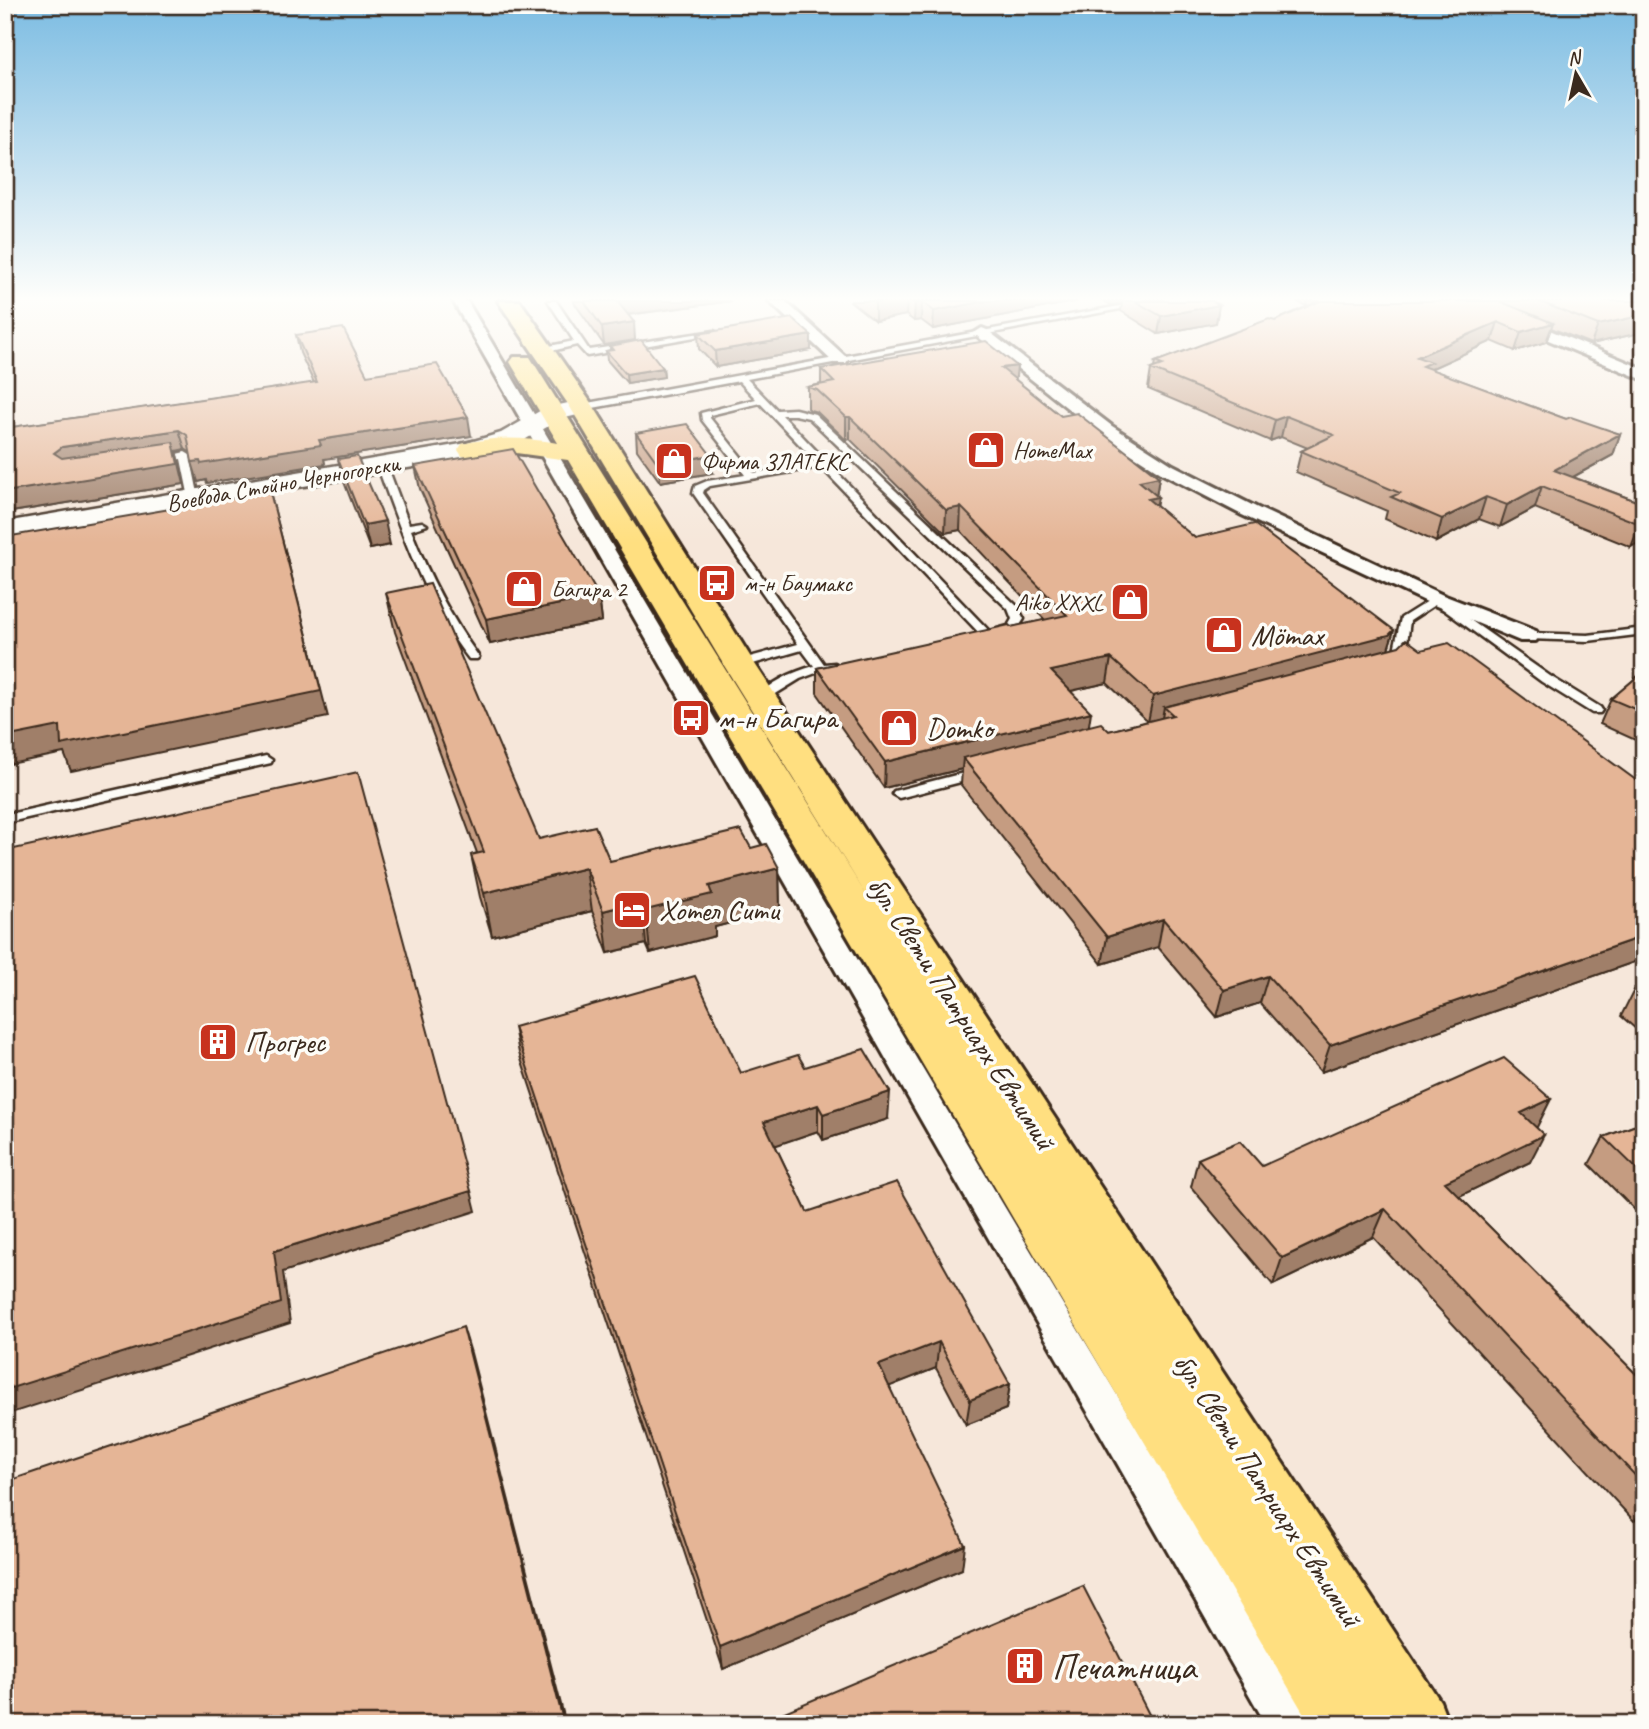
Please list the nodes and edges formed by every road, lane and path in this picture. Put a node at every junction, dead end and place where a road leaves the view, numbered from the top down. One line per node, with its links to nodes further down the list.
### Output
1 (522, 382): 9 (street)
2 (531, 382): 9 (main road, бул. Свети Патриарх Евтимий)
3 (549, 382): 9 (main road, бул. Свети Патриарх Евтимий)
4 (724, 382): 9 (lane)
5 (744, 382): 7 (lane)
6 (1044, 382): 19 (street)
7 (761, 400): 8 (lane); 14 (lane)
8 (773, 413): 12 (lane); 21 (lane)
9 (558, 429): 10 (main road); 29 (main road, бул. Свети Патриарх Евтимий); 35 (street); 36 (main road, бул. Свети Патриарх Евтимий)
10 (471, 450): 13 (street, Воевода Стойно Черногорски)
11 (146, 461): 15 (lane)
12 (823, 464): 14 (lane); 21 (lane)
13 (382, 465): 15 (street, Воевода Стойно Черногорски); 17 (lane)
14 (751, 477): 24 (lane)
15 (194, 498): 18 (street, Воевода Стойно Черногорски)
16 (422, 525): 17 (lane)
17 (406, 527): 25 (lane)
18 (5, 530)
19 (1436, 599): 22 (street); 26 (lane); 30 (lane)
20 (1644, 631): 22 (lane)
21 (988, 635): 23 (lane)
22 (1528, 636)
23 (974, 638)
24 (805, 646): 27 (lane); 29 (lane)
25 (473, 657)
26 (1387, 666)
27 (820, 667): 28 (lane); 29 (lane)
28 (844, 667)
29 (750, 682): 37 (main road, бул. Свети Патриарх Евтимий)
30 (1596, 710)
31 (266, 760): 34 (lane)
32 (992, 769): 33 (lane)
33 (899, 793)
34 (5, 819)
35 (1290, 1724)
36 (1346, 1724)
37 (1417, 1724)

